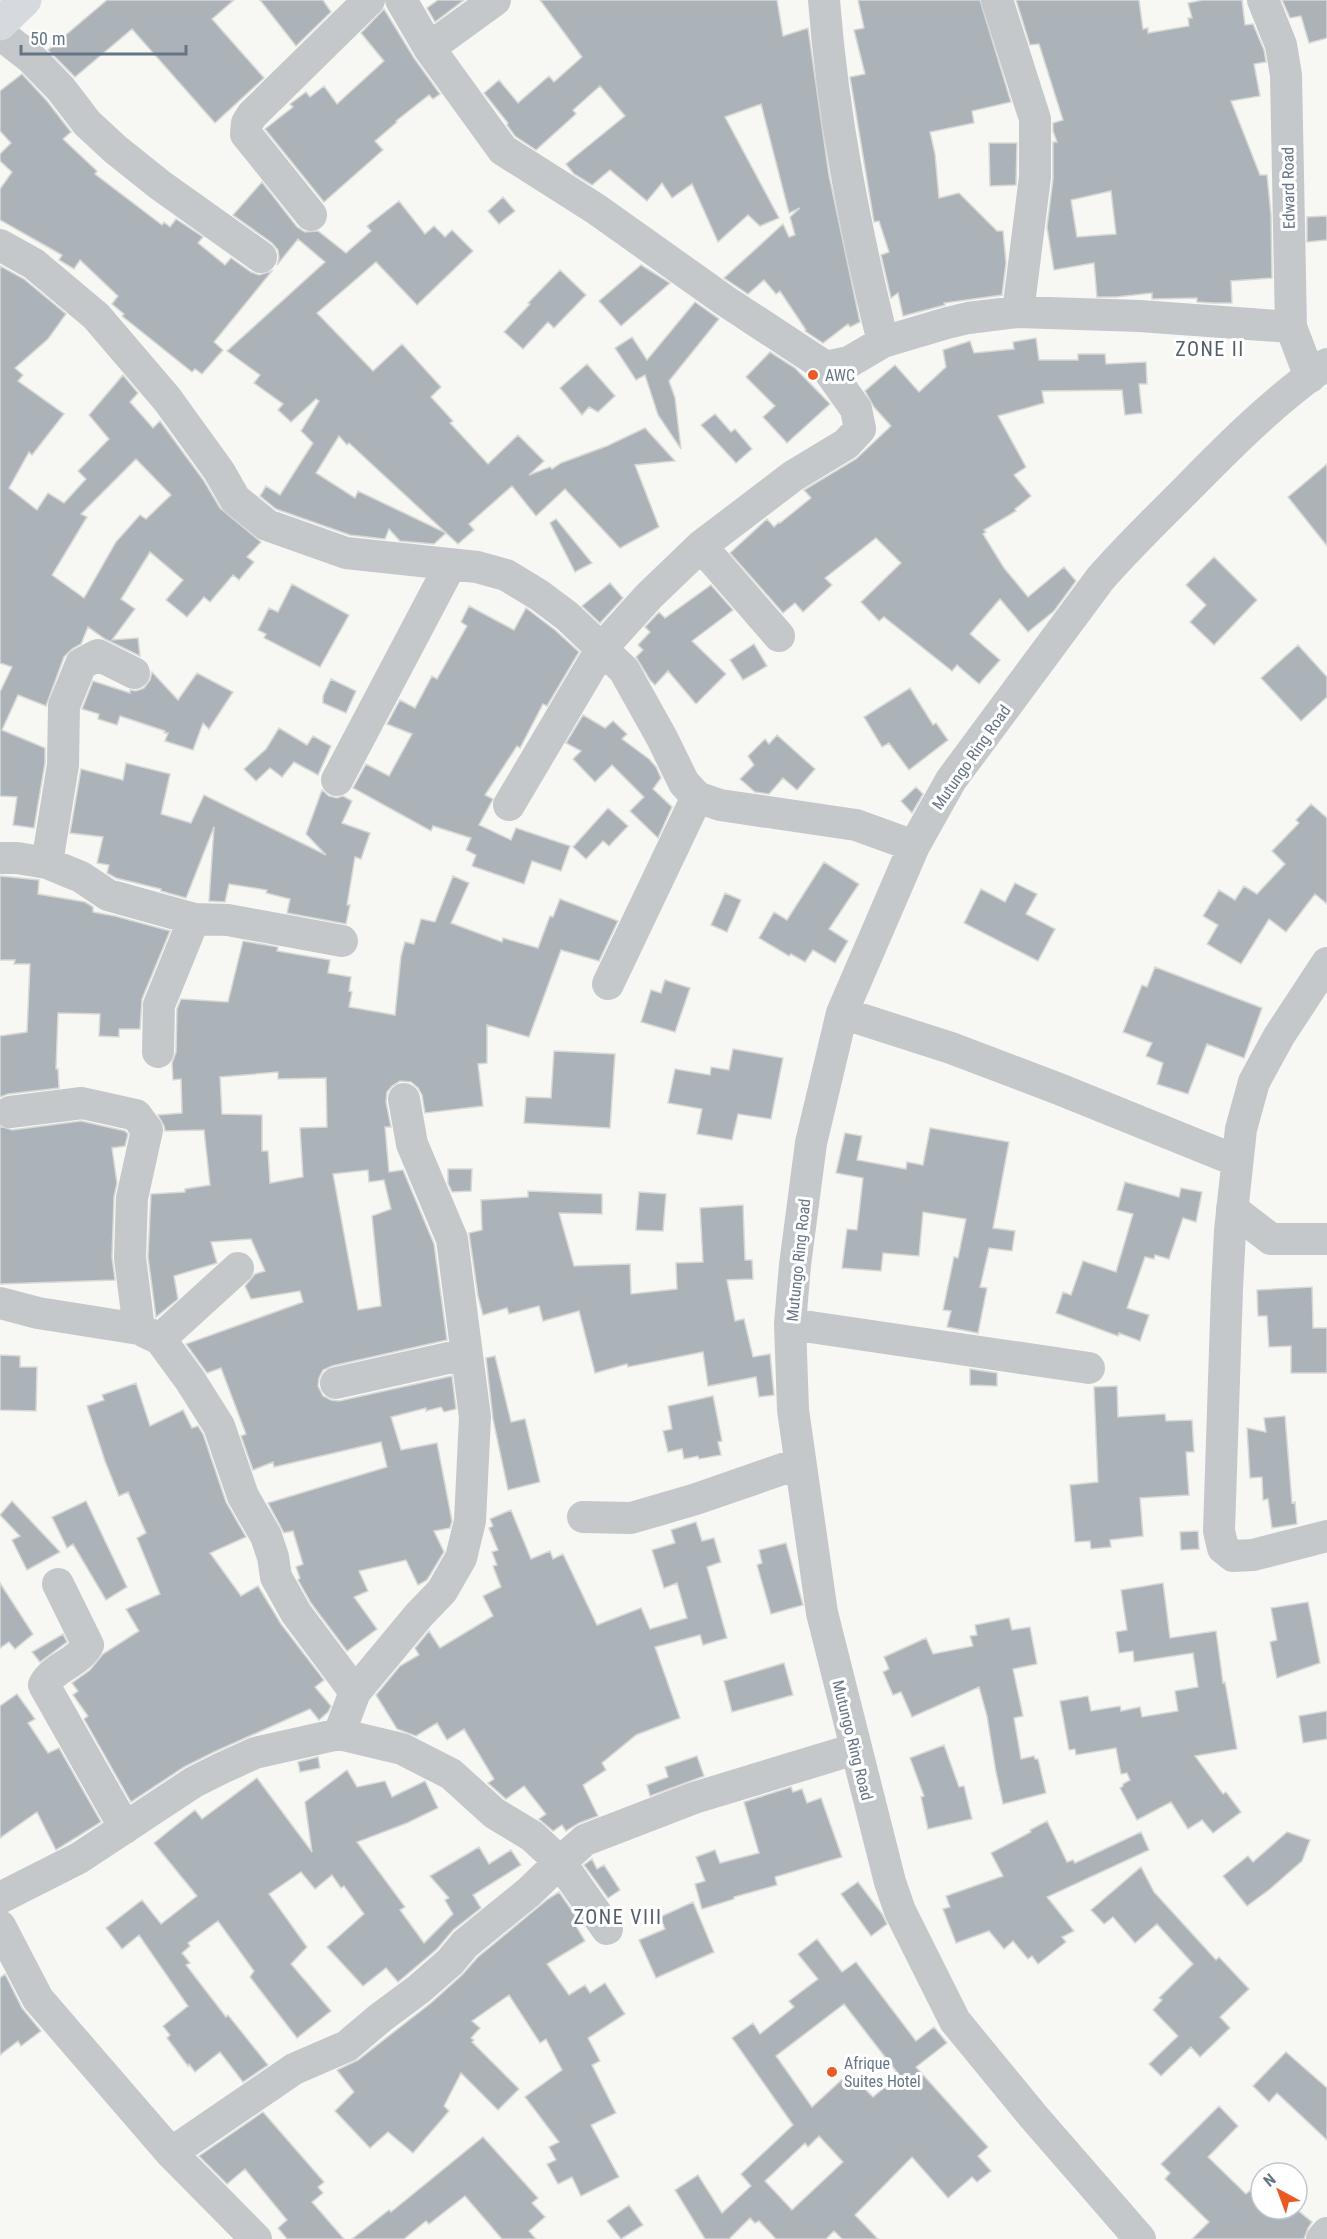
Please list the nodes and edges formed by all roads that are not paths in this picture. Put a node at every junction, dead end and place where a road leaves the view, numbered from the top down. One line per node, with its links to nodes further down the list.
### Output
1 (369, 0): 9 (street)
2 (401, 0): 8 (street)
3 (495, 0): 8 (street)
4 (824, 0): 14 (street)
5 (998, 0): 12 (street)
6 (1263, 0): 13 (street, Edward Road)
7 (5, 20): 11 (street)
8 (429, 48): 15 (street)
9 (311, 215)
10 (0, 245): 18 (street)
11 (261, 257)
12 (1018, 312): 13 (street); 14 (street)
13 (1291, 327): 16 (street, Edward Road)
14 (883, 342): 15 (street)
15 (826, 367): 17 (street)
16 (1318, 371): 25 (street, Mutungo Ring Road)
17 (701, 546): 19 (street); 20 (street)
18 (451, 564): 20 (street); 22 (street)
19 (778, 636)
20 (602, 648): 23 (street); 24 (street)
21 (135, 674): 27 (street)
22 (337, 780)
23 (697, 797): 25 (street); 31 (street)
24 (509, 806)
25 (914, 846): 32 (street, Mutungo Ring Road)
26 (0, 858): 27 (street)
27 (47, 863): 28 (street)
28 (194, 919): 29 (street); 33 (street)
29 (342, 941)
30 (1327, 963): 36 (street)
31 (608, 984)
32 (842, 1012): 36 (street); 41 (street, Mutungo Ring Road)
33 (158, 1052)
34 (404, 1099): 43 (street)
35 (10, 1112): 42 (street)
36 (1237, 1161): 37 (street)
37 (1232, 1209): 38 (street); 48 (street)
38 (1327, 1239)
39 (238, 1268): 42 (street)
40 (0, 1303): 42 (street)
41 (790, 1324): 44 (street); 46 (street, Mutungo Ring Road)
42 (149, 1334): 50 (street)
43 (466, 1354): 45 (street); 50 (street)
44 (1089, 1368)
45 (336, 1383)
46 (800, 1463): 47 (street); 52 (street, Mutungo Ring Road)
47 (584, 1516)
48 (1327, 1536)
49 (58, 1584): 53 (street)
50 (355, 1692): 51 (street)
51 (339, 1734): 53 (street); 54 (street)
52 (855, 1749): 54 (street); 61 (street, Mutungo Ring Road)
53 (125, 1828): 55 (street)
54 (560, 1862): 57 (street); 58 (street)
55 (0, 1898)
56 (0, 1926): 58 (street)
57 (608, 1929)
58 (171, 2153): 60 (street)
59 (1327, 2233): 62 (street)
60 (256, 2239)
61 (1140, 2239)
62 (1322, 2239)

